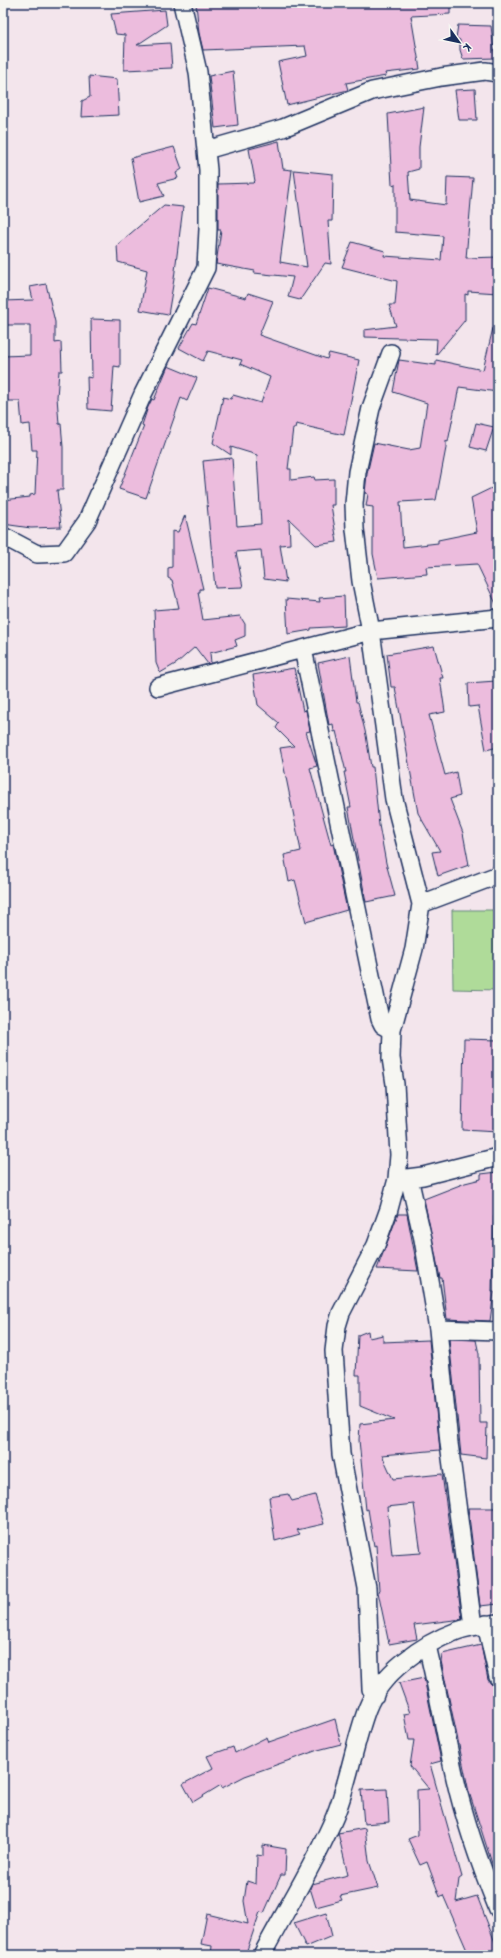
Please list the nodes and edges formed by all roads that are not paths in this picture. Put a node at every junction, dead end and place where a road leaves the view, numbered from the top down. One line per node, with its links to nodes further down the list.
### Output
1 (182, 3): 3 (street)
2 (498, 73): 3 (street)
3 (206, 150): 5 (street)
4 (391, 353): 7 (street)
5 (3, 536)
6 (498, 618): 7 (street)
7 (371, 632): 8 (street); 11 (street)
8 (303, 649): 9 (street); 12 (street)
9 (158, 687)
10 (498, 875): 11 (street)
11 (421, 904): 12 (street)
12 (392, 1030): 14 (street)
13 (498, 1157): 14 (street)
14 (403, 1178): 15 (street); 20 (street)
15 (438, 1329): 16 (street); 17 (street)
16 (498, 1334)
17 (486, 1624): 18 (street); 19 (street)
18 (427, 1646): 20 (street); 21 (street)
19 (498, 1677)
20 (374, 1695): 22 (street)
21 (498, 1909)
22 (262, 1955)

